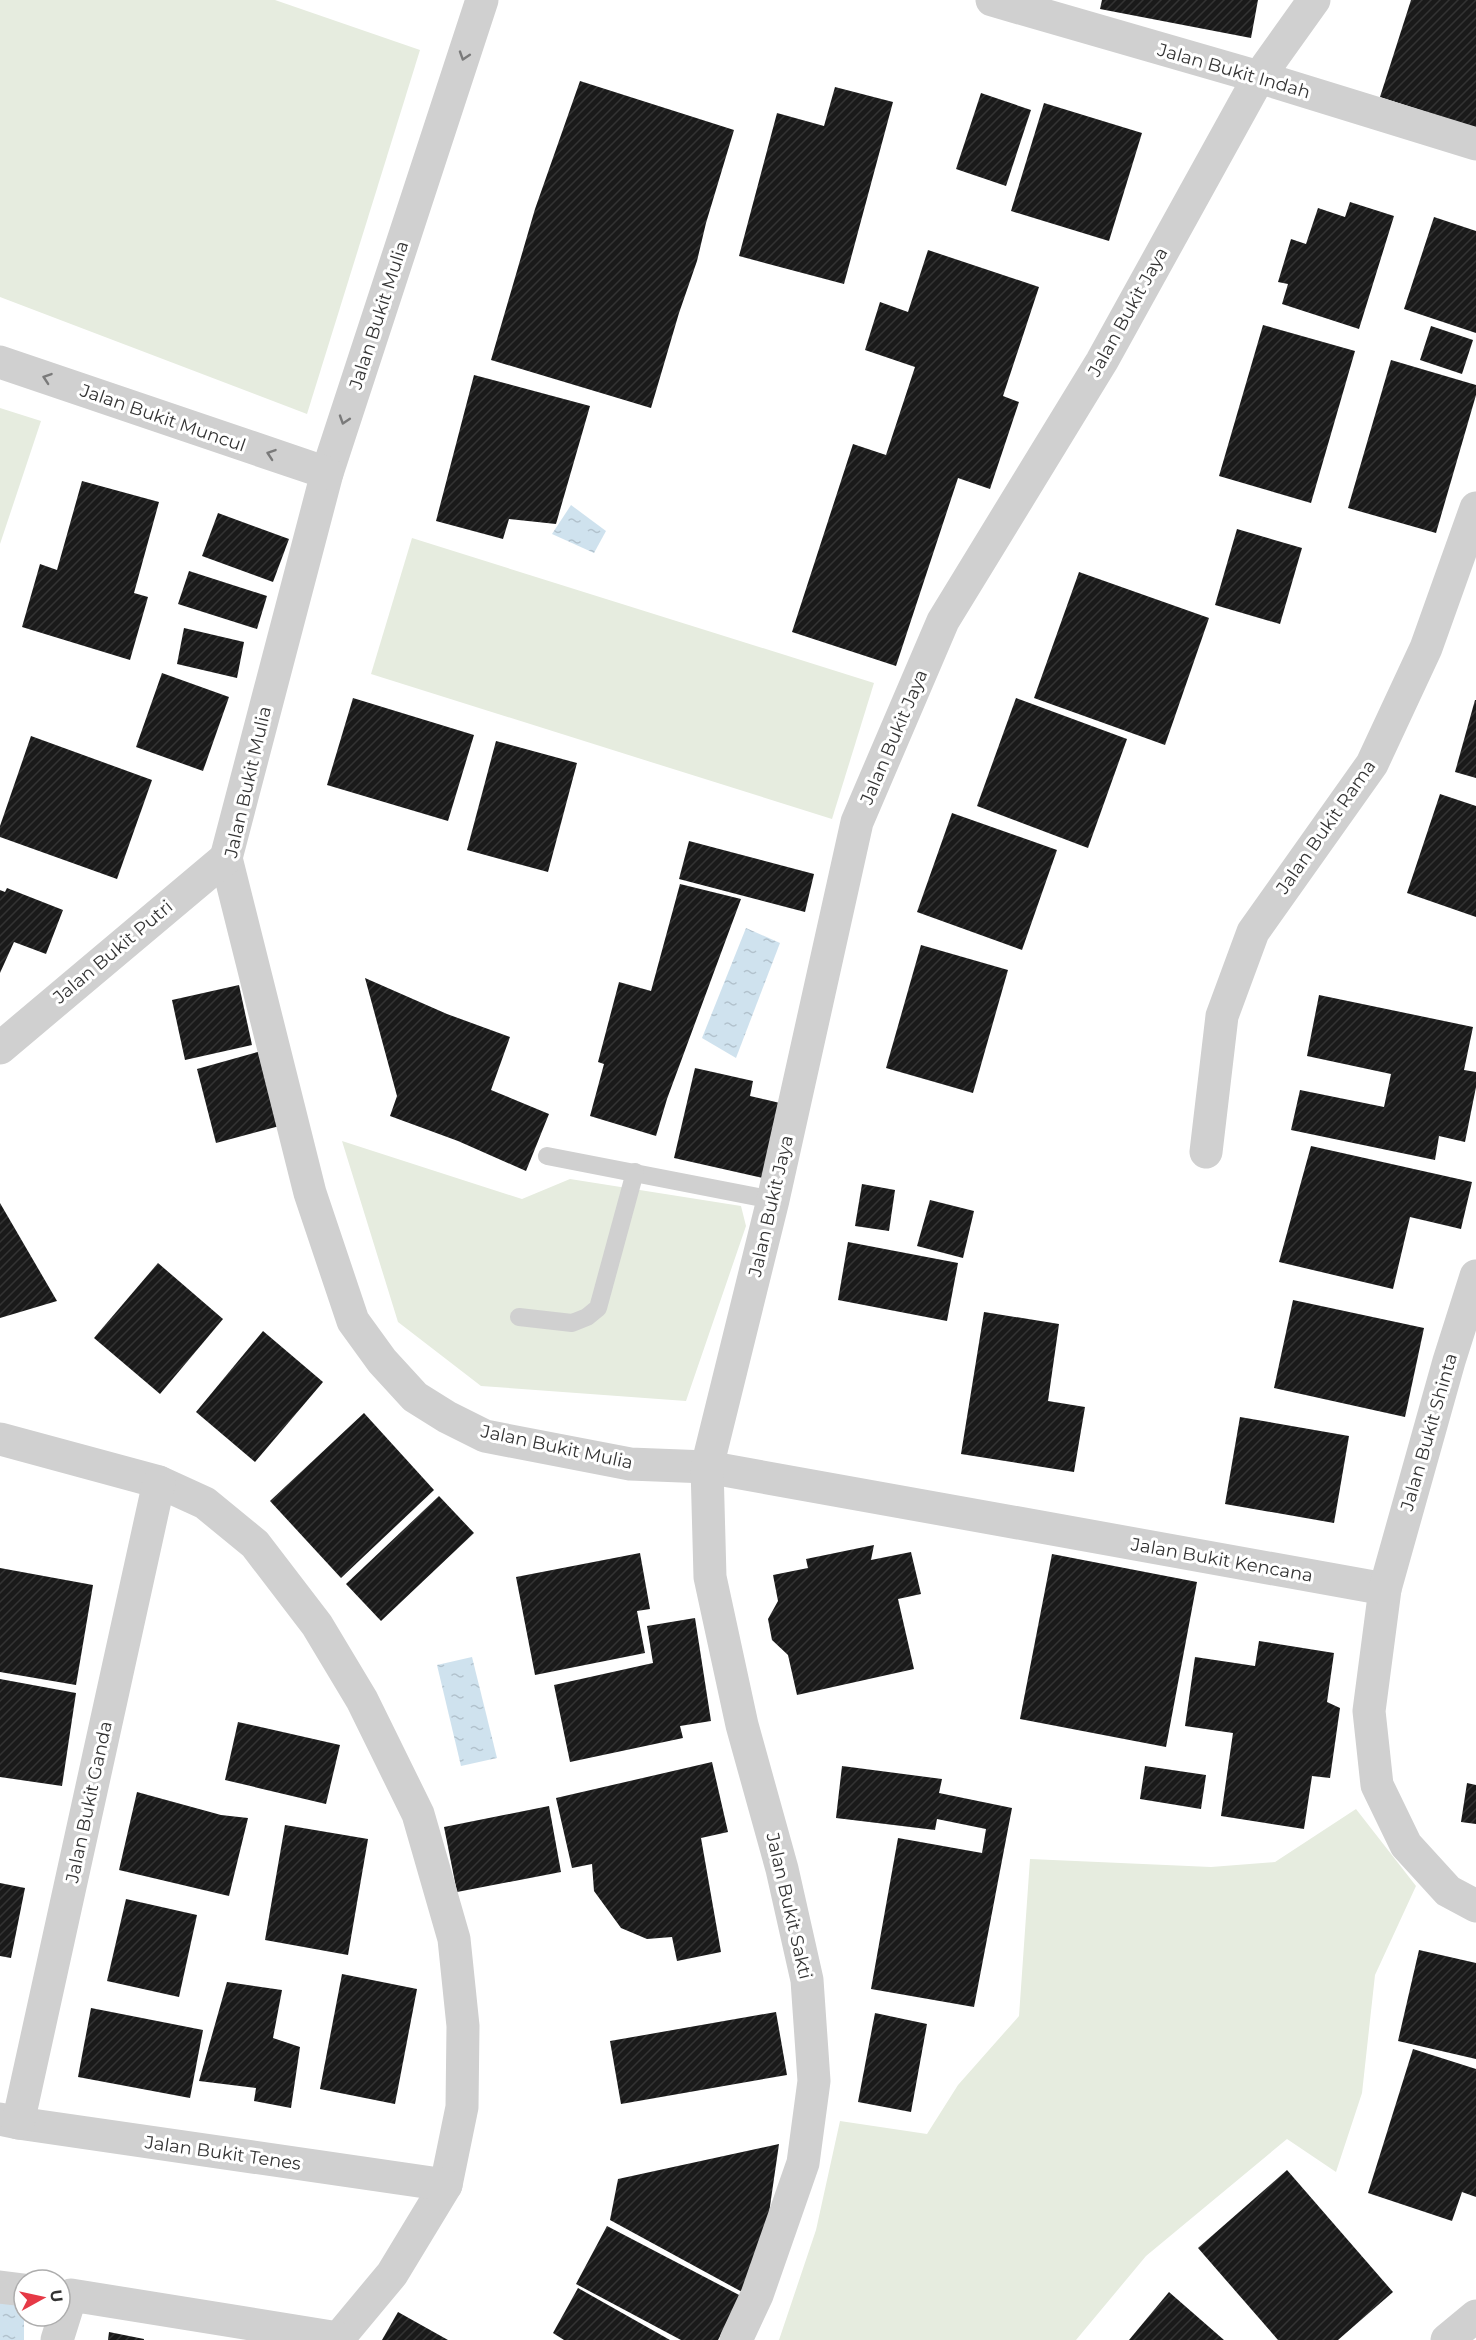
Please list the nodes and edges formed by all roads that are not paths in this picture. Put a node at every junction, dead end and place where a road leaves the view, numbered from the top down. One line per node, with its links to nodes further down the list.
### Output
1 (482, 0): 7 (street, Jalan Bukit Mulia, one-way to 7)
2 (992, 0): 4 (street, Jalan Bukit Indah)
3 (1314, 0): 4 (street, Jalan Bukit Jaya)
4 (1259, 77): 5 (street, Jalan Bukit Indah); 14 (street, Jalan Bukit Jaya)
5 (1476, 144)
6 (0, 362): 7 (street, Jalan Bukit Muncul, one-way to 6)
7 (327, 473): 9 (street, Jalan Bukit Mulia)
8 (1476, 508): 11 (street, Jalan Bukit Rama)
9 (226, 858): 10 (street, Jalan Bukit Putri); 18 (street, Jalan Bukit Mulia)
10 (0, 1048)
11 (1206, 1152)
12 (547, 1156): 13 (lane)
13 (635, 1172): 14 (lane); 16 (lane)
14 (773, 1200): 18 (street, Jalan Bukit Jaya)
15 (1476, 1276): 20 (street, Jalan Bukit Shinta)
16 (519, 1317)
17 (0, 1439): 19 (street)
18 (707, 1467): 20 (street, Jalan Bukit Kencana); 27 (street, Jalan Bukit Sakti)
19 (159, 1482): 22 (street, Jalan Bukit Ganda); 23 (street)
20 (1385, 1589): 21 (street)
21 (1476, 1906)
22 (9, 2121): 23 (street, Jalan Bukit Tenes)
23 (446, 2185): 26 (street)
24 (72, 2296): 26 (street)
25 (1476, 2316): 28 (street)
26 (337, 2339)
27 (736, 2340)
28 (1447, 2340)

